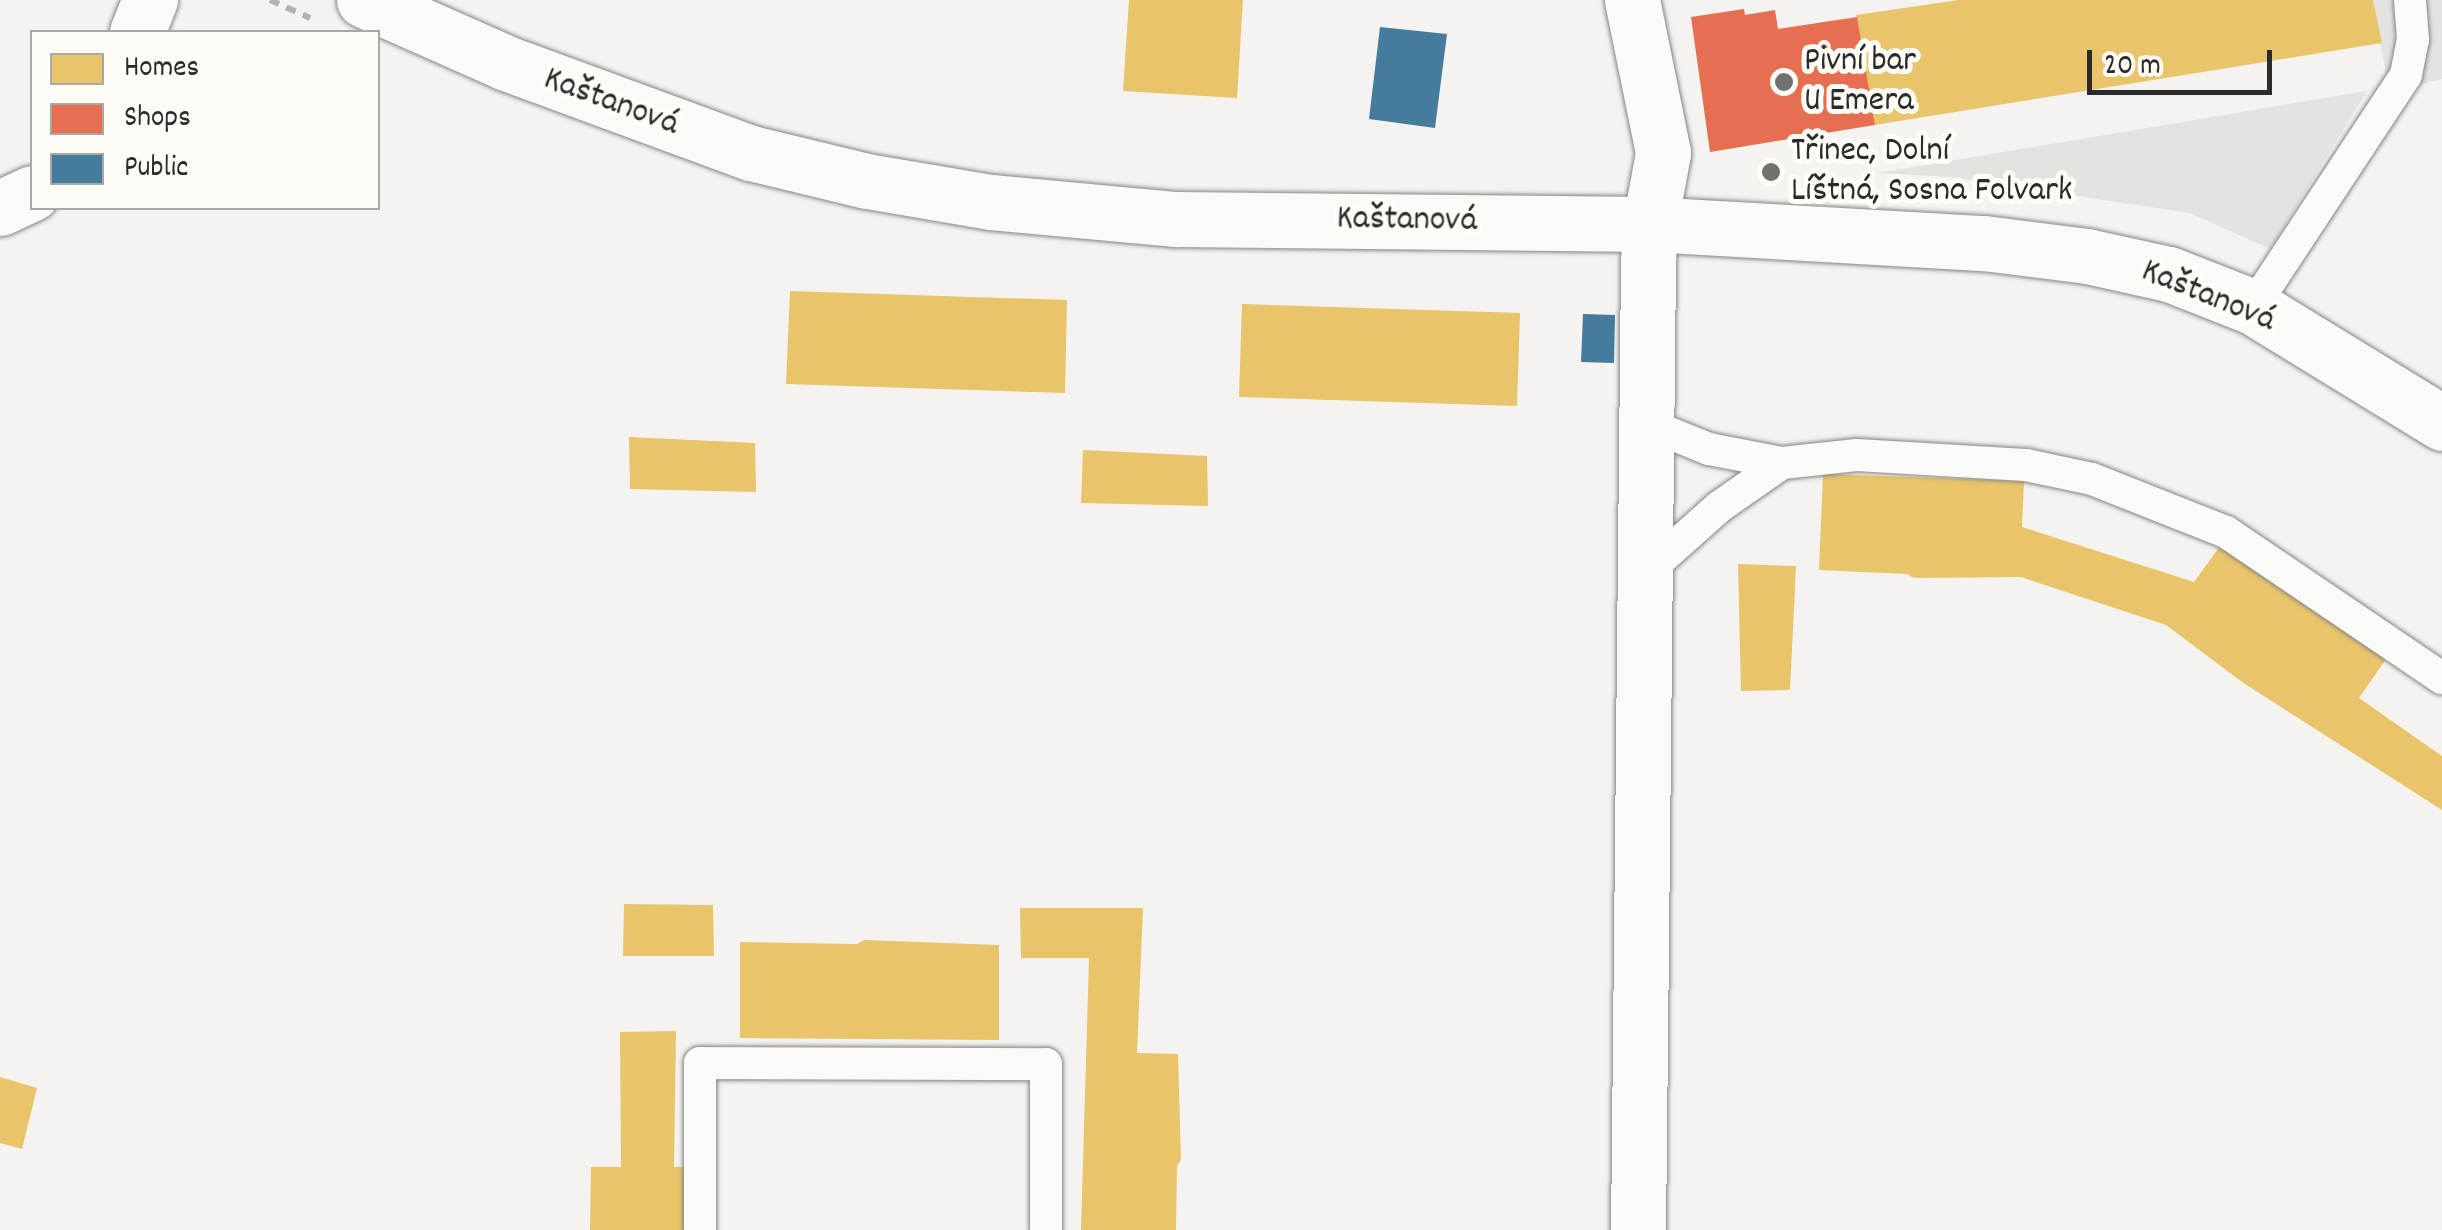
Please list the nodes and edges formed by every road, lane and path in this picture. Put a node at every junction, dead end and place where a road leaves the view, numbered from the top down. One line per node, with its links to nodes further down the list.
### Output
1 (150, 0): 5 (street)
2 (364, 0): 8 (street, Kaštanová)
3 (1632, 0): 8 (street)
4 (2410, 0): 9 (lane)
5 (138, 30)
6 (30, 194): 7 (street)
7 (0, 208)
8 (1650, 224): 9 (street, Kaštanová); 10 (street)
9 (2253, 307): 11 (street, Kaštanová)
10 (1647, 424): 12 (lane); 13 (street)
11 (2442, 424)
12 (1782, 463): 13 (lane); 14 (lane)
13 (1645, 573): 17 (street)
14 (2442, 678)
15 (700, 1230): 16 (lane)
16 (1046, 1230)
17 (1638, 1230)

